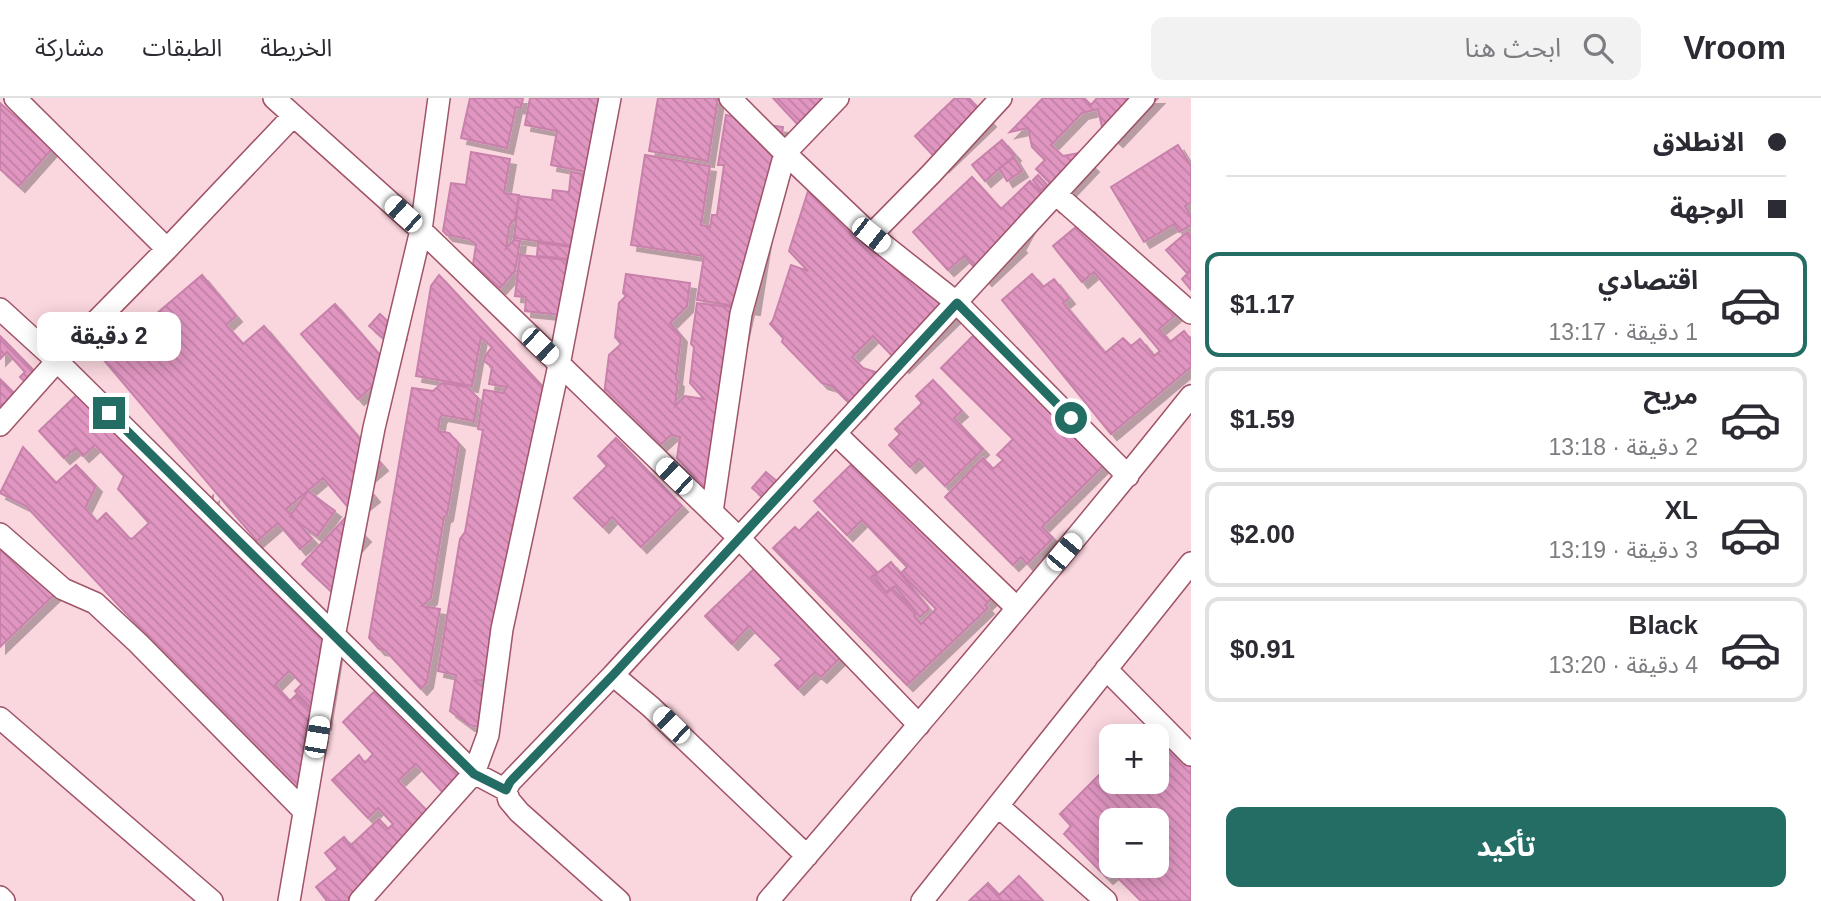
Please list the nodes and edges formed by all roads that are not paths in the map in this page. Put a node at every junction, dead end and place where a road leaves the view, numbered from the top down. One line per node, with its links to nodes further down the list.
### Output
1 (15, 98): 14 (street)
2 (274, 98): 9 (street)
3 (439, 98): 12 (street)
4 (610, 98): 19 (street)
5 (730, 98): 10 (street)
6 (838, 98): 10 (street)
7 (1001, 98): 13 (street)
8 (1144, 98): 11 (street)
9 (293, 116): 12 (street); 14 (street)
10 (785, 153): 13 (street); 24 (street)
11 (1056, 195): 15 (street); 17 (street)
12 (421, 230): 19 (street); 29 (street)
13 (871, 235): 15 (street)
14 (167, 249): 18 (street)
15 (957, 303): 22 (street); 23 (street)
16 (0, 309): 18 (street)
17 (1191, 313)
18 (57, 361): 21 (street); 29 (street)
19 (559, 365): 24 (street); 35 (street)
20 (1191, 396): 23 (street)
21 (0, 425)
22 (836, 434): 26 (street); 28 (street)
23 (1128, 476): 28 (street)
24 (712, 512): 26 (street)
25 (0, 534): 38 (street)
26 (738, 538): 31 (street); 33 (street)
27 (1191, 563): 30 (street)
28 (1017, 608): 33 (street)
29 (334, 637): 35 (street); 38 (street)
30 (1106, 669): 34 (street); 37 (street)
31 (613, 675): 36 (street); 39 (street)
32 (0, 718): 42 (street)
33 (919, 725): 39 (street)
34 (1191, 755)
35 (474, 774): 36 (street); 44 (street)
36 (506, 790): 45 (street)
37 (998, 806): 47 (street); 48 (street)
38 (304, 811): 43 (street)
39 (807, 856): 46 (street)
40 (0, 897): 41 (street)
41 (4, 901)
42 (212, 901)
43 (289, 901)
44 (360, 901)
45 (618, 901)
46 (768, 901)
47 (922, 901)
48 (1106, 901)

